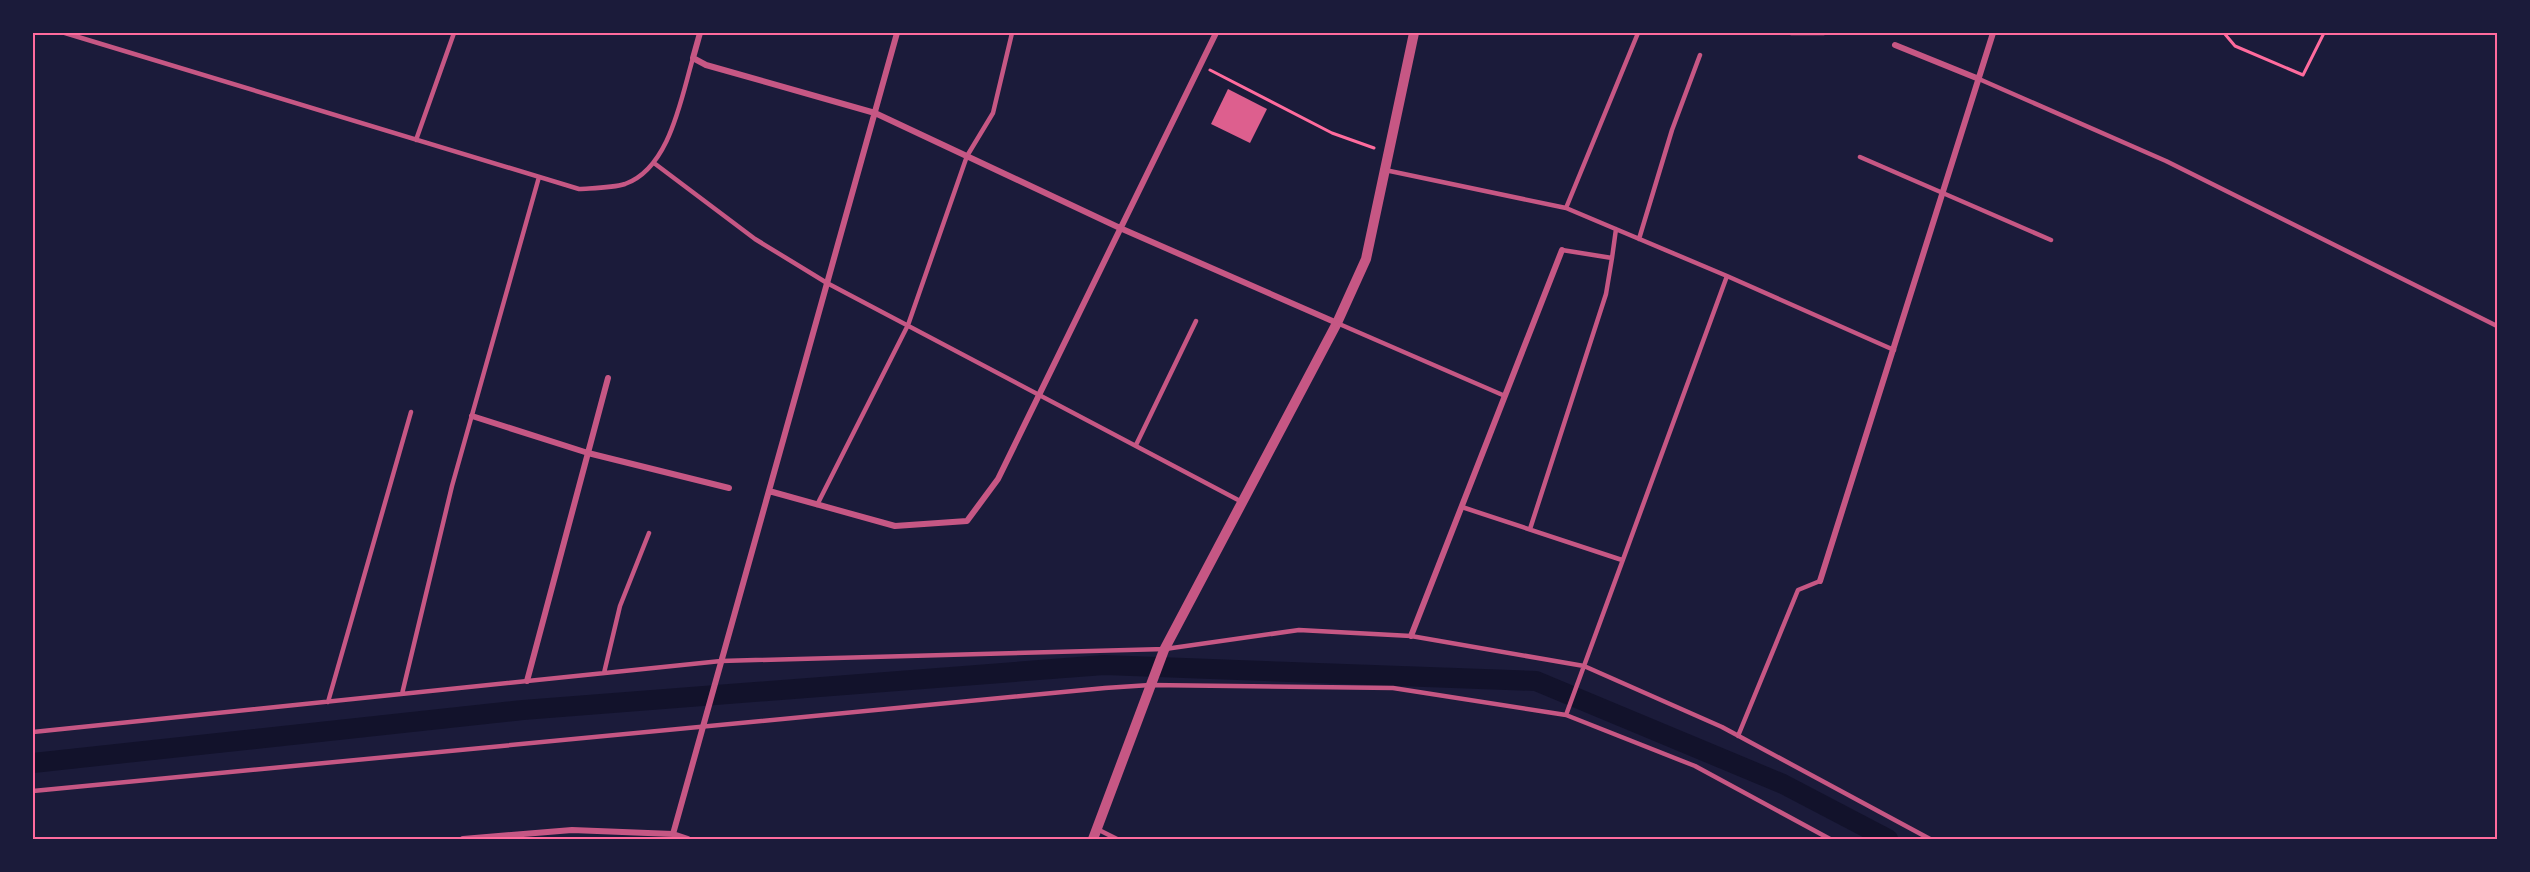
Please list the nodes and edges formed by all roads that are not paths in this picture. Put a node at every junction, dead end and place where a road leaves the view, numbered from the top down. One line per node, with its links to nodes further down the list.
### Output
1 (65, 33): 17 (lane)
2 (454, 33): 17 (lane)
3 (700, 33): 14 (street)
4 (897, 33): 16 (street)
5 (1012, 33): 18 (lane)
6 (1216, 33): 25 (street)
7 (1414, 33): 21 (street)
8 (1638, 33): 24 (lane)
9 (1791, 33): 10 (lane)
10 (1824, 33)
11 (1994, 33): 15 (street)
12 (1895, 45): 15 (street)
13 (1700, 55): 27 (lane)
14 (693, 58): 16 (street); 20 (lane)
15 (1979, 79): 23 (street); 36 (lane)
16 (874, 113): 18 (street); 32 (street)
17 (416, 140): 22 (lane)
18 (967, 156): 25 (street); 35 (lane)
19 (1860, 157): 23 (lane)
20 (654, 163): 22 (lane); 32 (lane)
21 (1385, 170): 24 (lane); 34 (street)
22 (539, 177): 42 (lane)
23 (1943, 194): 28 (lane); 37 (street)
24 (1566, 208): 26 (lane)
25 (1120, 228): 34 (street); 39 (street)
26 (1616, 229): 27 (lane); 30 (lane)
27 (1639, 239): 31 (lane)
28 (2051, 240)
29 (1562, 250): 30 (lane); 40 (street)
30 (1612, 258): 50 (lane)
31 (1727, 276): 37 (lane); 52 (lane)
32 (826, 284): 35 (lane); 46 (street)
33 (1196, 321): 43 (lane)
34 (1337, 323): 40 (lane); 47 (street)
35 (908, 326): 39 (lane); 48 (lane)
36 (2497, 326)
37 (1894, 350): 53 (street)
38 (608, 378): 44 (street)
39 (1039, 393): 43 (lane); 48 (street)
40 (1505, 396): 49 (street)
41 (411, 412): 62 (lane)
42 (472, 416): 44 (street); 61 (lane)
43 (1136, 445): 47 (lane)
44 (588, 453): 45 (street); 59 (street)
45 (729, 489)
46 (769, 491): 48 (street); 56 (street)
47 (1242, 502): 55 (street)
48 (817, 505)
49 (1462, 507): 50 (lane); 54 (street)
50 (1530, 529): 52 (lane)
51 (649, 533): 58 (lane)
52 (1622, 560): 57 (lane)
53 (1820, 581): 66 (lane)
54 (1411, 636): 55 (lane); 57 (lane)
55 (1164, 649): 56 (lane); 60 (street)
56 (721, 662): 58 (lane); 64 (street)
57 (1583, 667): 63 (lane); 66 (lane)
58 (604, 673): 59 (lane)
59 (527, 681): 61 (lane)
60 (1150, 685): 63 (lane); 64 (lane); 69 (street)
61 (402, 694): 62 (lane)
62 (328, 702): 65 (lane)
63 (1566, 714): 74 (lane)
64 (703, 726): 67 (lane); 68 (street)
65 (33, 732)
66 (1738, 736): 75 (lane)
67 (33, 791)
68 (673, 834): 70 (street); 72 (street)
69 (1095, 834): 73 (lane)
70 (481, 837): 71 (street)
71 (463, 839)
72 (688, 839)
73 (1117, 839)
74 (1830, 839)
75 (1930, 839)

